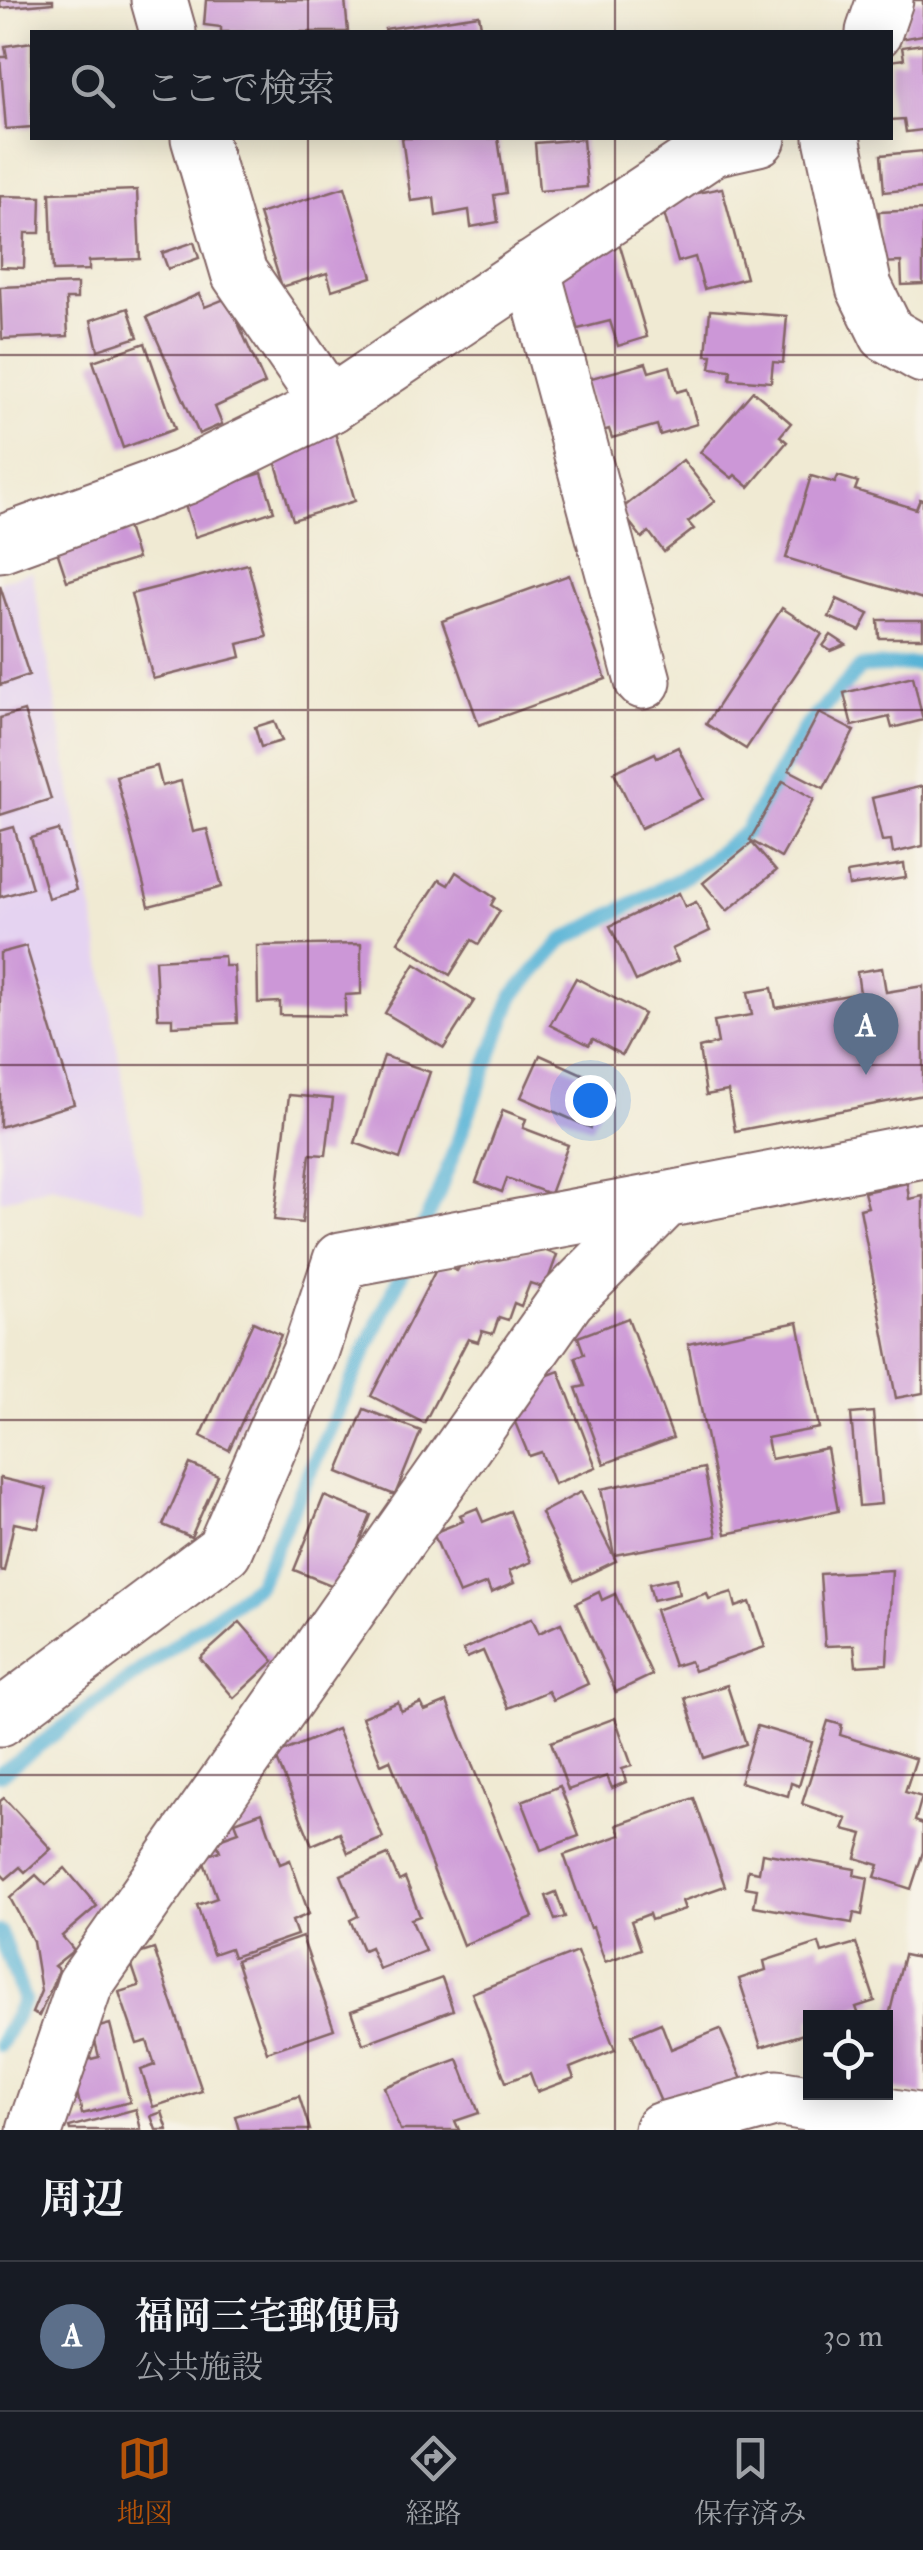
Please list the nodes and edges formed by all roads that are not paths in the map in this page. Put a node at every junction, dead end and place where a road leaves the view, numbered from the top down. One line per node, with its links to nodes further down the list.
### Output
1 (158, 0): 3 (street)
2 (884, 0): 4 (street)
3 (167, 30)
4 (875, 30)
5 (200, 140): 10 (street)
6 (749, 140): 8 (street)
7 (832, 140): 9 (street)
8 (532, 269): 10 (street); 12 (street)
9 (923, 355)
10 (330, 406): 11 (street)
11 (0, 544)
12 (643, 681)
13 (923, 1150): 14 (street)
14 (665, 1200): 15 (street); 17 (street)
15 (0, 1718)
16 (923, 2122): 18 (street)
17 (35, 2130)
18 (662, 2130)

